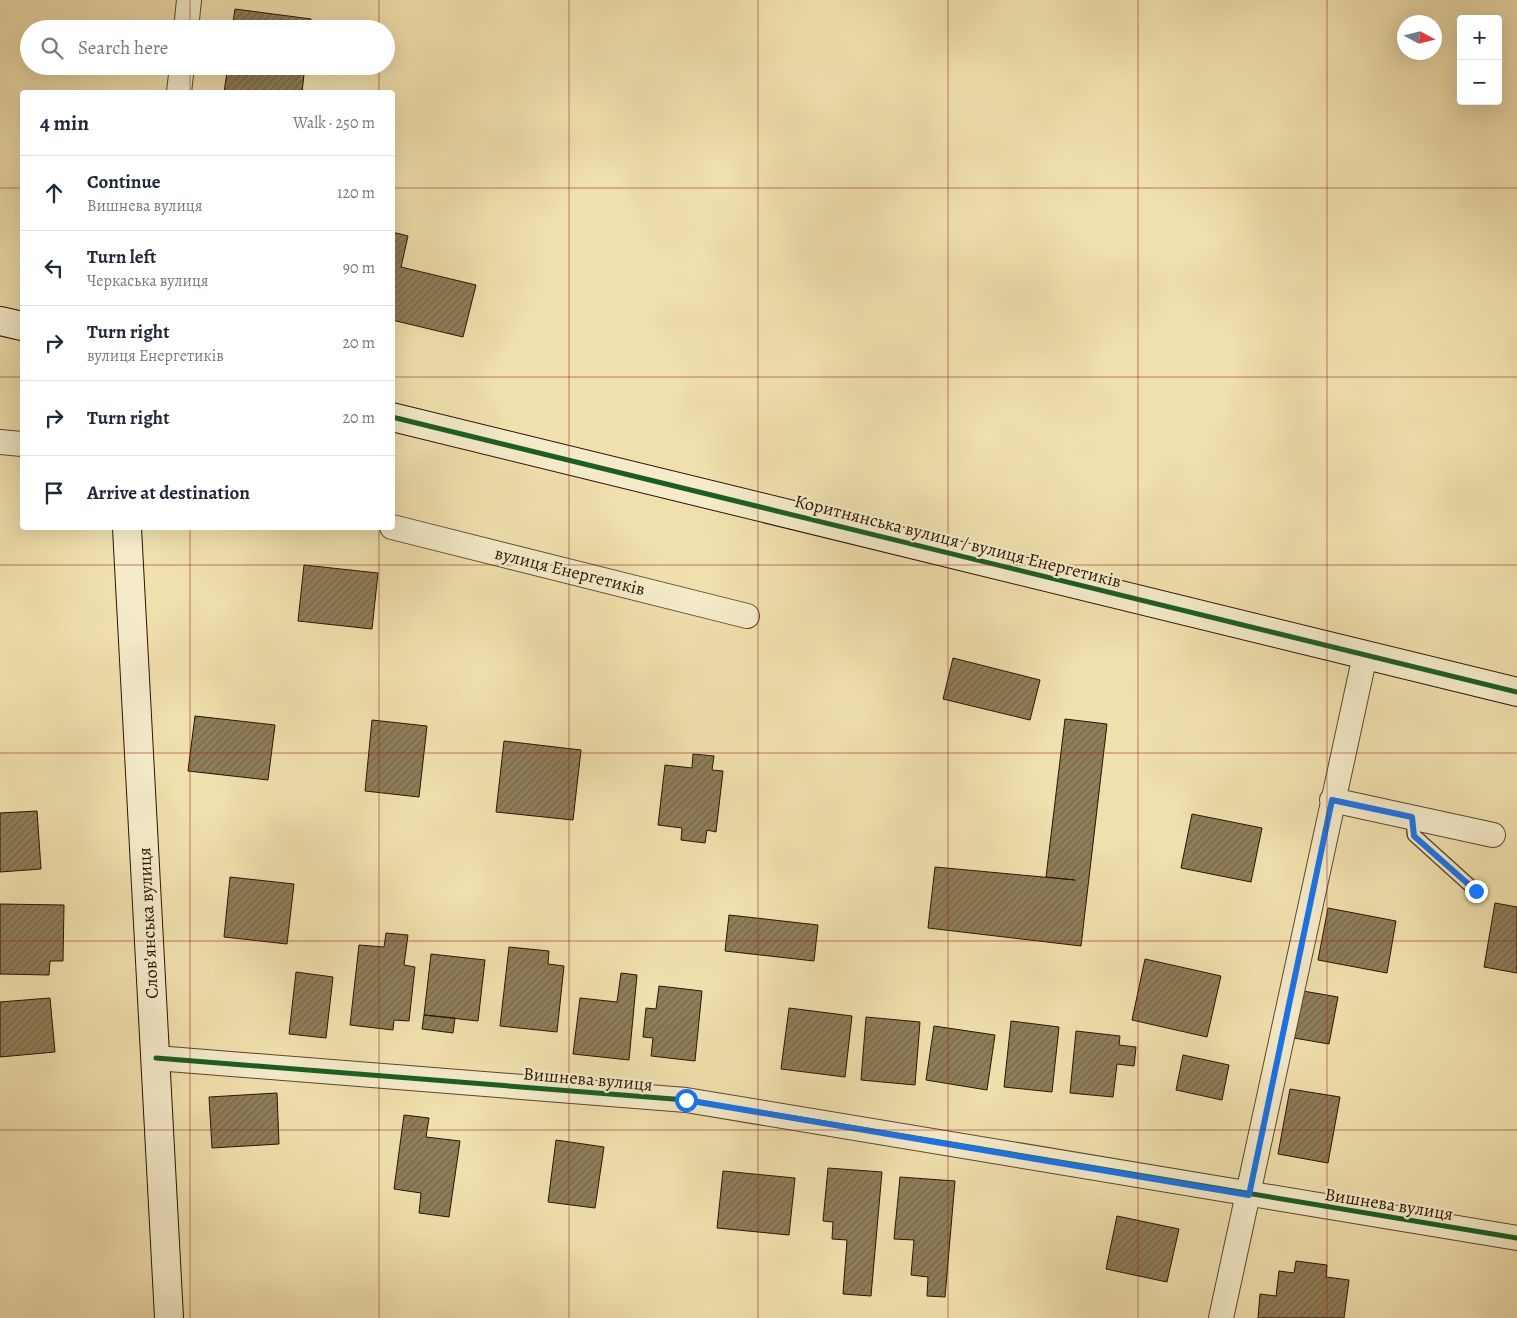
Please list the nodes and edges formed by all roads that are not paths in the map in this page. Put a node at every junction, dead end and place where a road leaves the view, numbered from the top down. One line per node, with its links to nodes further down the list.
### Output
1 (189, 0): 2 (street)
2 (187, 20)
3 (181, 75): 4 (street)
4 (179, 90)
5 (0, 321): 6 (street)
6 (20, 326)
7 (395, 418): 13 (street, Коритнянська вулиця / вулиця Енергетиків)
8 (0, 442): 9 (street)
9 (20, 444)
10 (395, 528): 12 (street, вулиця Енергетиків)
11 (128, 530): 19 (street, Словʼянська вулиця)
12 (747, 616)
13 (1365, 655): 14 (street, Коритнянська вулиця / вулиця Енергетиків); 15 (street)
14 (1517, 692)
15 (1332, 800): 16 (street); 20 (street)
16 (1412, 817): 17 (street); 18 (lane)
17 (1493, 835)
18 (1476, 891)
19 (156, 1058): 20 (street, Вишнева вулиця); 22 (street, Словʼянська вулиця)
20 (1249, 1195): 21 (street, Вишнева вулиця); 23 (street)
21 (1517, 1238)
22 (168, 1318)
23 (1221, 1318)

